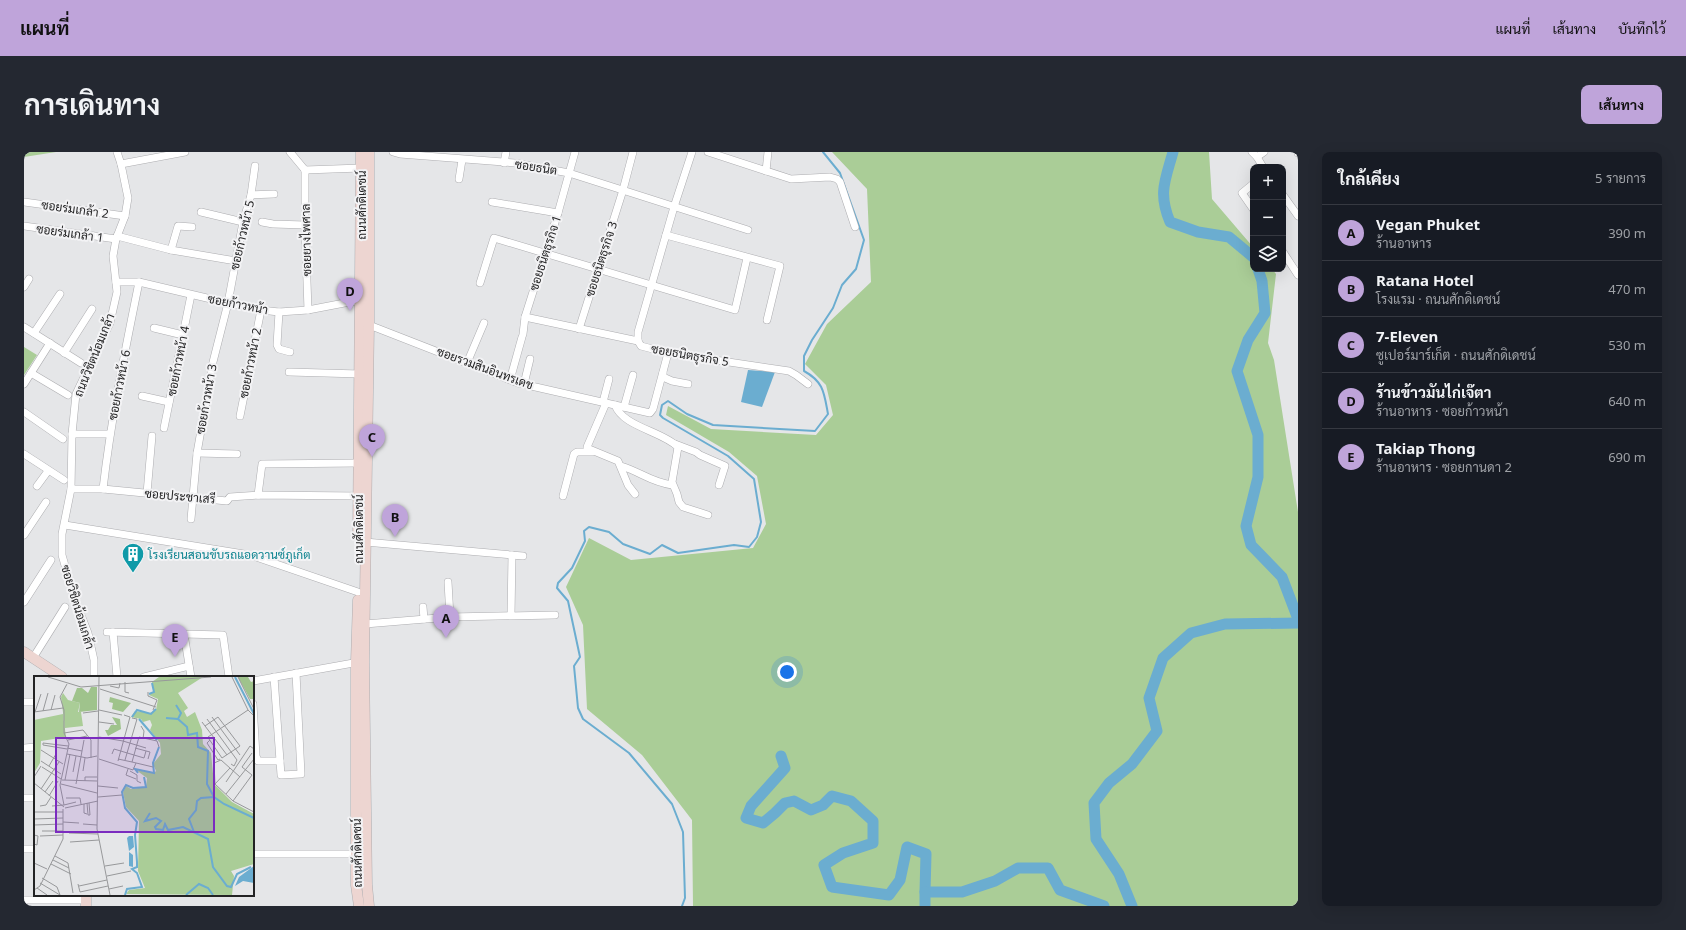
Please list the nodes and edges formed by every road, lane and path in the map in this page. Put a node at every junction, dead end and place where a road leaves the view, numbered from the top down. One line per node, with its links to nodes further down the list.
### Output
1 (117, 152): 18 (street, ถนนวิชิตน้อมเกล้า)
2 (185, 152): 18 (street)
3 (290, 152): 22 (street)
4 (361, 152): 21 (main road, ถนนศักดิเดชน์)
5 (369, 152): 72 (main road, ถนนศักดิเดชน์)
6 (393, 152): 16 (street, ซอยธนิต)
7 (506, 152): 17 (street)
8 (574, 152): 24 (street, ซอยธนิตธุรกิจ 1)
9 (633, 152): 27 (street, ซอยธนิตธุรกิจ 3)
10 (692, 152): 34 (street, ซอยธนิตธุรกิจ 5)
11 (708, 152): 15 (street)
12 (768, 152): 23 (street)
13 (1264, 152): 14 (street)
14 (1254, 154): 19 (street)
15 (727, 155): 23 (street)
16 (462, 160): 17 (street, ซอยธนิต); 25 (street)
17 (504, 163): 24 (street, ซอยธนิต)
18 (121, 164): 37 (street, ถนนวิชิตน้อมเกล้า)
19 (1262, 164)
20 (255, 166): 29 (street, ซอยก้าวหน้า 5)
21 (361, 168): 22 (street); 63 (main road, ถนนศักดิเดชน์)
22 (305, 170): 41 (street, ซอยยางไพศาล)
23 (766, 171): 44 (street)
24 (569, 173): 27 (street, ซอยธนิต); 36 (street, ซอยธนิตธุรกิจ 1)
25 (459, 179)
26 (1250, 186): 33 (street)
27 (623, 190): 34 (street, ซอยธนิต); 53 (street, ซอยธนิตธุรกิจ 3)
28 (274, 194): 29 (street)
29 (251, 195): 39 (street, ซอยก้าวหน้า 5)
30 (1286, 199): 38 (street)
31 (24, 202): 37 (street, ซอยร่มเกล้า 2)
32 (492, 202): 36 (street)
33 (1250, 205)
34 (674, 207): 45 (street, ซอยธนิต); 46 (street, ซอยธนิตธุรกิจ 5)
35 (201, 212): 39 (street)
36 (558, 213): 49 (street, ซอยธนิตธุรกิจ 1)
37 (125, 216): 47 (street, ถนนวิชิตน้อมเกล้า)
38 (1298, 216)
39 (243, 222): 52 (street, ซอยก้าวหน้า 5)
40 (262, 222): 41 (street)
41 (305, 225): 67 (street, ซอยยางไพศาล)
42 (24, 226): 47 (street, ซอยร่มเกล้า 1)
43 (192, 227): 48 (street)
44 (855, 227)
45 (748, 230)
46 (666, 235): 51 (street); 59 (street, ซอยธนิตธุรกิจ 5)
47 (116, 238): 48 (street, ซอยร่มเกล้า 1); 56 (street, ถนนวิชิตน้อมเกล้า)
48 (170, 250): 52 (street, ซอยร่มเกล้า 1)
49 (544, 252): 53 (street); 58 (street); 69 (street, ซอยธนิตธุรกิจ 1)
50 (1286, 257): 54 (street)
51 (747, 258): 59 (street); 70 (street)
52 (236, 261): 64 (street, ซอยก้าวหน้า 5)
53 (598, 268): 59 (street); 75 (street, ซอยธนิตธุรกิจ 3)
54 (1298, 276)
55 (29, 279): 60 (street)
56 (116, 282): 57 (street, ซอยก้าวหน้า); 106 (street, ถนนวิชิตน้อมเกล้า)
57 (140, 282): 62 (street, ซอยก้าวหน้า); 107 (street, ซอยก้าวหน้า 6)
58 (480, 283)
59 (652, 285): 78 (street, ซอยธนิตธุรกิจ 5)
60 (24, 288)
61 (60, 294): 76 (street)
62 (191, 295): 64 (street, ซอยก้าวหน้า); 77 (street, ซอยก้าวหน้า 4)
63 (360, 300): 67 (street, ซอยก้าวหน้า); 89 (main road, ถนนศักดิเดชน์)
64 (228, 303): 66 (street, ซอยก้าวหน้า); 112 (street, ซอยก้าวหน้า 3)
65 (92, 309): 81 (street)
66 (261, 310): 68 (street, ซอยก้าวหน้า); 104 (street, ซอยก้าวหน้า 2)
67 (308, 310): 68 (street, ซอยก้าวหน้า)
68 (279, 312): 80 (street)
69 (525, 317): 75 (street); 91 (street, ซอยธนิตธุรกิจ 1)
70 (767, 320)
71 (484, 323): 85 (street)
72 (369, 325): 85 (street, ซอยรวมสินอินทรเดช); 135 (main road, ถนนศักดิเดชน์)
73 (24, 326): 76 (street)
74 (154, 328): 77 (street)
75 (579, 329): 78 (street)
76 (34, 333): 79 (street)
77 (183, 335): 99 (street, ซอยก้าวหน้า 4)
78 (638, 342): 82 (street, ซอยธนิตธุรกิจ 5)
79 (50, 343): 81 (street); 87 (street)
80 (290, 352)
81 (64, 353): 84 (street)
82 (668, 353): 88 (street); 96 (street, ซอยธนิตธุรกิจ 5)
83 (530, 359): 94 (street)
84 (81, 363)
85 (467, 363): 91 (street, ซอยรวมสินอินทรเดช)
86 (289, 372): 89 (street)
87 (31, 373): 93 (street); 97 (street)
88 (663, 373): 95 (street); 102 (street, ซอยรวมสินอินทรเดช)
89 (360, 374): 115 (main road, ถนนศักดิเดชน์)
90 (632, 375): 102 (street)
91 (510, 380): 94 (street, ซอยรวมสินอินทรเดช)
92 (608, 380): 100 (street)
93 (24, 384)
94 (524, 384): 100 (street, ซอยรวมสินอินทรเดช)
95 (688, 384)
96 (808, 384)
97 (68, 395)
98 (142, 396): 99 (street)
99 (169, 402): 105 (street, ซอยก้าวหน้า 4)
100 (604, 403): 101 (street, ซอยรวมสินอินทรเดช); 111 (street)
101 (615, 405): 102 (street, ซอยรวมสินอินทรเดช); 110 (street)
102 (624, 407)
103 (24, 412): 109 (street)
104 (240, 416)
105 (164, 428)
106 (72, 434): 107 (street); 122 (street, ถนนวิชิตน้อมเกล้า)
107 (110, 434): 123 (street, ซอยก้าวหน้า 6)
108 (152, 436): 124 (street)
109 (63, 439)
110 (676, 444): 119 (street); 120 (street)
111 (595, 452): 116 (street); 128 (street)
112 (197, 453): 114 (street); 129 (street, ซอยก้าวหน้า 3)
113 (24, 454): 117 (street)
114 (237, 454)
115 (359, 463): 126 (street); 127 (main road, ถนนศักดิเดชน์)
116 (621, 466): 119 (street); 125 (street)
117 (48, 471): 118 (street); 121 (street)
118 (64, 480)
119 (672, 485): 131 (street)
120 (719, 485)
121 (37, 486)
122 (71, 489): 123 (street, ซอยประชาเสรี); 133 (street, ซอยวิชิตน้อมเกล้า)
123 (103, 489): 124 (street, ซอยประชาเสรี)
124 (147, 494): 129 (street, ซอยประชาเสรี)
125 (635, 494)
126 (258, 495): 127 (street, ซอยประชาเสรี); 129 (street, ซอยประชาเสรี)
127 (359, 496): 139 (main road, ถนนศักดิเดชน์)
128 (562, 496)
129 (192, 497): 132 (street, ซอยก้าวหน้า 3)
130 (46, 502): 134 (street)
131 (708, 515)
132 (191, 518)
133 (65, 525): 141 (street); 156 (street, ซอยวิชิตน้อมเกล้า)
134 (24, 535)
135 (365, 542): 136 (street); 139 (main road, ถนนศักดิเดชน์)
136 (512, 555): 137 (street); 145 (street)
137 (523, 556)
138 (51, 560): 142 (street)
139 (362, 569): 141 (main road, ถนนศักดิเดชน์); 149 (main road, ถนนศักดิเดชน์)
140 (448, 582): 147 (street)
141 (358, 592): 152 (main road, ถนนศักดิเดชน์)
142 (24, 602)
143 (65, 607): 151 (street)
144 (423, 607): 148 (street)
145 (511, 615): 146 (street); 147 (street)
146 (554, 615)
147 (450, 617): 148 (street)
148 (424, 620): 149 (street)
149 (365, 624): 152 (main road, ถนนศักดิเดชน์)
150 (184, 634): 153 (street); 157 (street); 160 (street)
151 (28, 655): 155 (main road)
152 (360, 662): 154 (street); 166 (main road, ถนนศักดิเดชน์); 170 (main road, ถนนศักดิเดชน์)
153 (189, 666): 158 (street); 159 (street)
154 (296, 673): 161 (street); 164 (street)
155 (60, 676)
156 (94, 676)
157 (117, 676)
158 (148, 676)
159 (191, 676)
160 (229, 676)
161 (274, 677): 162 (street); 164 (street)
162 (254, 681)
163 (254, 721): 164 (street)
164 (280, 761)
165 (254, 854): 166 (street)
166 (356, 854): 169 (main road, ถนนศักดิเดชน์)
167 (24, 900): 168 (street)
168 (86, 900)
169 (359, 906)
170 (369, 906)

